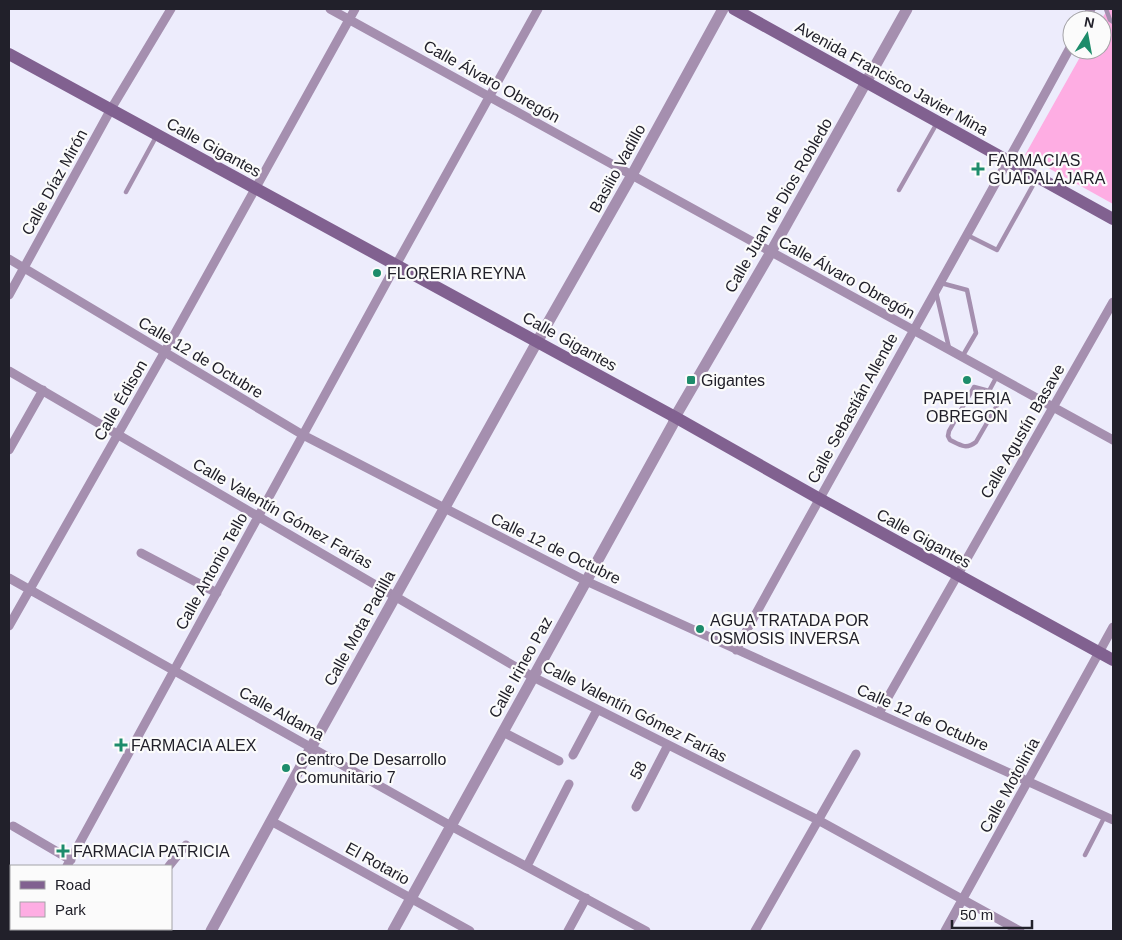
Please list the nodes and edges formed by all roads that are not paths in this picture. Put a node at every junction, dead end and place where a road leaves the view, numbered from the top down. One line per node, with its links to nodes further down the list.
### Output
1 (171, 9): 15 (street, Calle Díaz Mirón)
2 (330, 9): 9 (street, Calle Álvaro Obregón)
3 (355, 9): 9 (street, Calle Édison)
4 (538, 9): 14 (street, Calle Antonio Tello)
5 (723, 9): 19 (street, Basilio Vadillo)
6 (734, 9): 13 (main road, Avenida Francisco Javier Mina)
7 (907, 9): 13 (street, Calle Juan de Dios Robledo)
8 (1106, 9): 10 (lane)
9 (349, 19): 14 (street, Calle Álvaro Obregón); 21 (street, Calle Édison)
10 (1113, 22)
11 (9, 54): 15 (main road, Calle Gigantes)
12 (1063, 60): 18 (street, Calle Sebastián Allende)
13 (866, 82): 16 (main road, Avenida Francisco Javier Mina); 26 (street, Calle Juan de Dios Robledo)
14 (489, 96): 19 (street, Calle Álvaro Obregón); 28 (street, Calle Antonio Tello)
15 (111, 109): 17 (main road, Calle Gigantes); 29 (street, Calle Díaz Mirón)
16 (938, 122): 18 (main road, Avenida Francisco Javier Mina); 22 (lane)
17 (158, 134): 21 (main road, Calle Gigantes); 23 (lane)
18 (1009, 161): 20 (main road, Avenida Francisco Javier Mina); 25 (street, Calle Sebastián Allende)
19 (632, 175): 26 (street, Calle Álvaro Obregón); 35 (street, Basilio Vadillo)
20 (1037, 177): 24 (main road, Avenida Francisco Javier Mina); 25 (lane)
21 (256, 188): 28 (main road, Calle Gigantes); 37 (street, Calle Édison)
22 (899, 190)
23 (126, 192)
24 (1113, 219)
25 (967, 235): 30 (street, Calle Sebastián Allende)
26 (771, 252): 34 (street, Calle Álvaro Obregón); 44 (street, Calle Juan de Dios Robledo)
27 (9, 259): 29 (street, Calle 12 de Octubre)
28 (396, 265): 35 (main road, Calle Gigantes); 46 (street, Calle Antonio Tello)
29 (24, 268): 32 (street, Calle Díaz Mirón); 37 (street, Calle 12 de Octubre)
30 (940, 282): 31 (street, Calle Sebastián Allende); 38 (lane)
31 (936, 291): 34 (street, Calle Sebastián Allende); 36 (lane)
32 (9, 295)
33 (1113, 302): 43 (street, Calle Agustín Basave)
34 (914, 330): 36 (street, Calle Álvaro Obregón); 49 (street, Calle Sebastián Allende)
35 (536, 342): 44 (main road, Calle Gigantes); 50 (street, Calle Mota Padilla)
36 (949, 350): 38 (street, Calle Álvaro Obregón)
37 (164, 353): 45 (street, Calle Édison); 46 (street, Calle 12 de Octubre)
38 (962, 357): 40 (street, Calle Álvaro Obregón)
39 (9, 371): 41 (street, Calle Valentín Gómez Farías)
40 (997, 376): 42 (lane); 43 (street, Calle Álvaro Obregón)
41 (43, 390): 45 (street, Calle Valentín Gómez Farías); 48 (street)
42 (989, 391): 42 (lane)
43 (1054, 408): 47 (street, Calle Álvaro Obregón); 53 (street, Calle Agustín Basave)
44 (675, 417): 49 (main road, Calle Gigantes); 55 (street, Calle Irineo Paz)
45 (118, 435): 51 (street, Calle Valentín Gómez Farías); 56 (street, Calle Édison)
46 (303, 435): 50 (street, Calle 12 de Octubre); 51 (street, Calle Antonio Tello)
47 (1113, 440)
48 (9, 450)
49 (818, 498): 53 (main road, Calle Gigantes); 61 (street, Calle Sebastián Allende)
50 (444, 509): 55 (street, Calle 12 de Octubre); 58 (street, Calle Mota Padilla)
51 (259, 516): 57 (street, Calle Antonio Tello); 58 (street, Calle Valentín Gómez Farías)
52 (141, 553): 57 (street)
53 (957, 575): 62 (main road, Calle Gigantes); 67 (street, Calle Agustín Basave)
54 (9, 578): 56 (street, Calle Aldama)
55 (586, 581): 61 (street, Calle 12 de Octubre); 65 (street, Calle Irineo Paz)
56 (29, 589): 59 (street, Calle Édison); 64 (street, Calle Aldama)
57 (217, 593): 64 (street, Calle Antonio Tello)
58 (395, 596): 65 (street, Calle Valentín Gómez Farías); 70 (street, Calle Mota Padilla)
59 (9, 626)
60 (1113, 628): 62 (street, Calle Motolinía)
61 (736, 650): 67 (street, Calle 12 de Octubre)
62 (1100, 652): 63 (main road, Calle Gigantes); 74 (street, Calle Motolinía)
63 (1113, 660)
64 (174, 670): 70 (street, Calle Aldama); 84 (street, Calle Antonio Tello)
65 (533, 677): 66 (street, Calle Valentín Gómez Farías); 68 (street, Calle Irineo Paz)
66 (597, 710): 69 (street, Calle Valentín Gómez Farías); 72 (street)
67 (879, 714): 74 (street, Calle 12 de Octubre)
68 (502, 732): 73 (street); 81 (street, Calle Irineo Paz)
69 (668, 745): 76 (street, 58); 78 (street, Calle Valentín Gómez Farías)
70 (312, 746): 79 (street, Calle Mota Padilla); 81 (street, Calle Aldama)
71 (856, 754): 78 (street)
72 (573, 755)
73 (559, 761)
74 (1028, 781): 77 (street, Calle 12 de Octubre); 89 (street, Calle Motolinía)
75 (568, 784): 86 (street)
76 (636, 807)
77 (1109, 818): 83 (lane)
78 (818, 820): 89 (street, Calle Valentín Gómez Farías); 95 (street)
79 (271, 821): 87 (street, El Rotario); 90 (street, Calle Mota Padilla)
80 (13, 826): 84 (street)
81 (451, 826): 86 (street, Calle Aldama); 87 (street, Calle Irineo Paz)
82 (186, 845): 85 (street)
83 (1085, 855)
84 (69, 863)
85 (170, 865)
86 (527, 866): 88 (street, Calle Aldama)
87 (411, 898): 91 (street, Calle Irineo Paz); 92 (street, El Rotario)
88 (586, 898): 93 (street); 94 (street, Calle Aldama)
89 (962, 899): 96 (street, Calle Motolinía); 97 (street, Calle Valentín Gómez Farías)
90 (211, 931)
91 (393, 931)
92 (470, 931)
93 (568, 931)
94 (646, 931)
95 (755, 931)
96 (944, 931)
97 (1020, 931)

